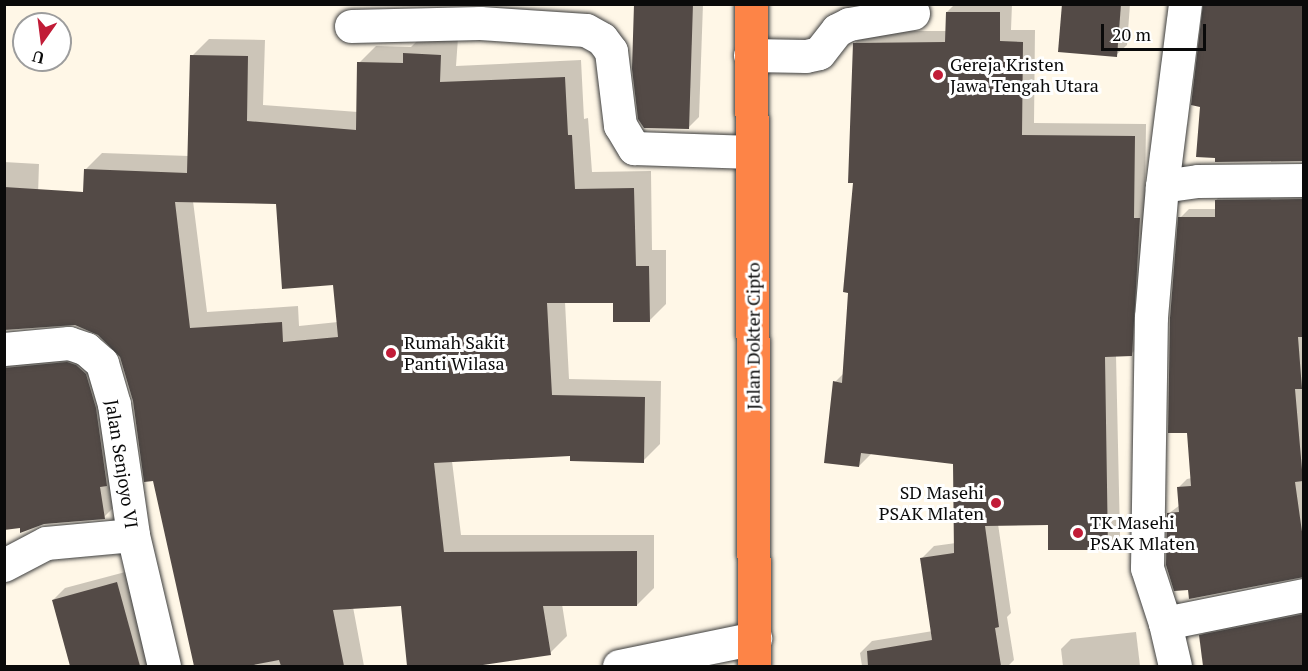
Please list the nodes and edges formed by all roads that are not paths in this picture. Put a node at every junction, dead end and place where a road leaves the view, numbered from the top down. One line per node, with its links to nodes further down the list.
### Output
1 (751, 4): 5 (highway, Jalan Dokter Cipto)
2 (1185, 4): 8 (street)
3 (913, 13): 5 (street)
4 (351, 26): 6 (street)
5 (750, 55): 6 (highway, Jalan Dokter Cipto)
6 (752, 152): 16 (highway, Jalan Dokter Cipto)
7 (1304, 180): 8 (street)
8 (1162, 186): 15 (street)
9 (4, 349): 10 (street, Jalan Senjoyo VI)
10 (133, 535): 11 (street); 17 (street, Jalan Senjoyo VI)
11 (46, 543): 12 (street); 13 (street)
12 (4, 548)
13 (4, 565)
14 (1304, 595): 15 (street)
15 (1165, 623): 19 (street)
16 (754, 652): 18 (street)
17 (164, 666)
18 (619, 666)
19 (1175, 666)

